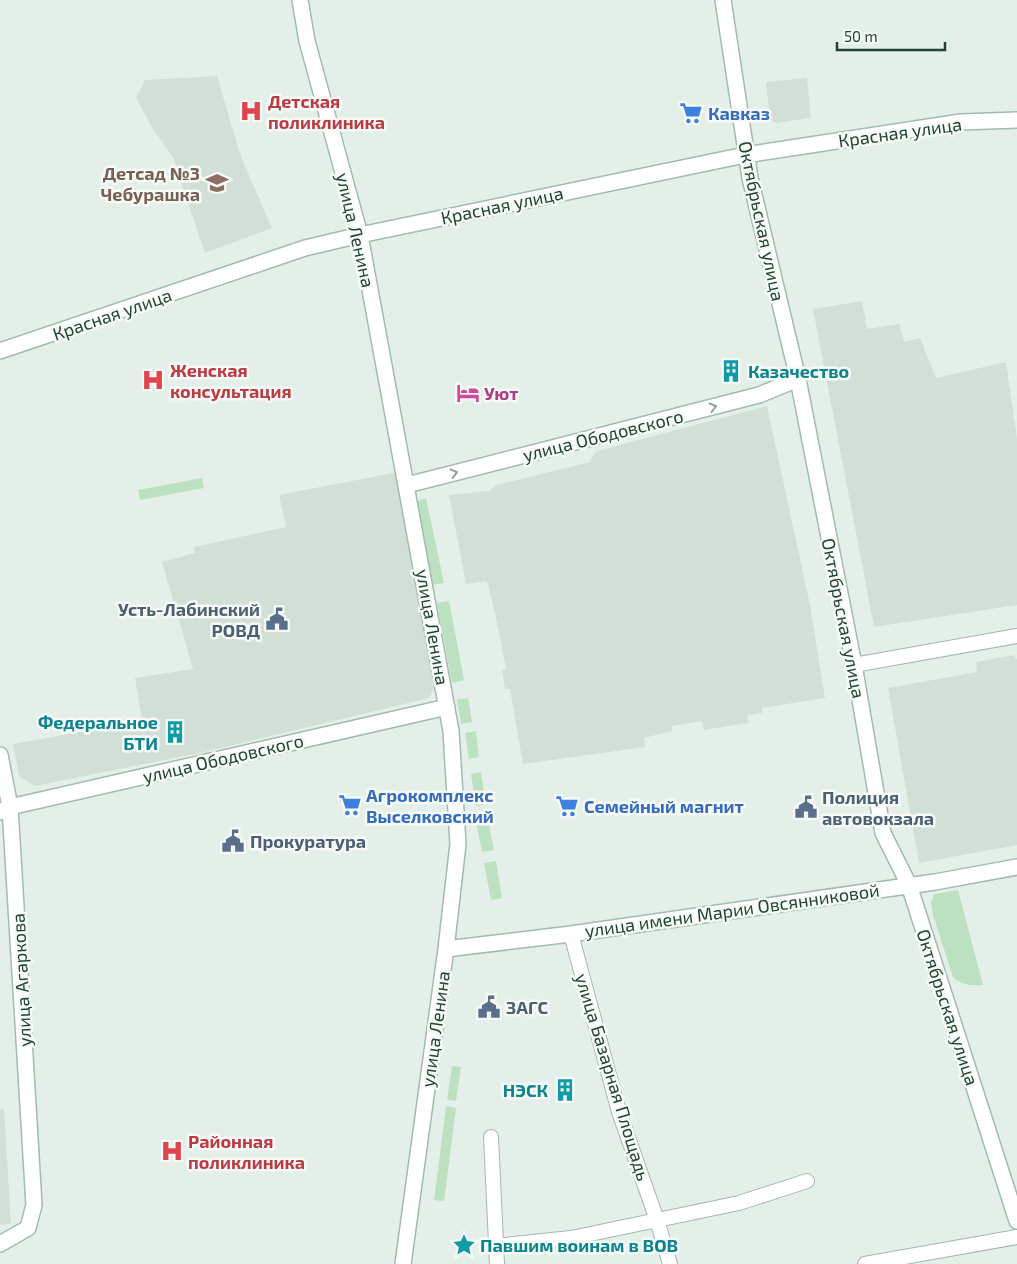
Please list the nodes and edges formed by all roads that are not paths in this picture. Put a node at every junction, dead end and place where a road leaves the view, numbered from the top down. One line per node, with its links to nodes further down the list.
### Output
1 (300, 0): 5 (street, улица Ленина)
2 (723, 0): 4 (street, Октябрьская улица)
3 (1017, 120): 4 (street, Красная улица)
4 (745, 155): 5 (street, Красная улица); 7 (street, Октябрьская улица)
5 (360, 235): 6 (street, Красная улица); 8 (street, улица Ленина)
6 (0, 351)
7 (798, 379): 8 (street, улица Ободовского, one-way to 7); 10 (street, Октябрьская улица)
8 (407, 485): 11 (street, улица Ленина)
9 (1017, 636): 10 (street)
10 (854, 665): 15 (street, Октябрьская улица)
11 (447, 707): 13 (street, улица Ободовского); 17 (street, улица Ленина)
12 (0, 756): 13 (street, улица Агаркова)
13 (5, 810): 23 (street, улица Агаркова)
14 (1017, 867): 15 (street, улица имени Марии Овсянниковой)
15 (909, 885): 16 (street, улица имени Марии Овсянниковой); 21 (street, Октябрьская улица)
16 (570, 934): 17 (street, улица имени Марии Овсянниковой); 20 (street, улица Базарная Площадь)
17 (446, 949): 25 (street, улица Ленина)
18 (491, 1137): 24 (street)
19 (807, 1180): 20 (street)
20 (657, 1220): 24 (street); 27 (street, улица Базарная Площадь)
21 (1017, 1221)
22 (1017, 1237): 28 (street)
23 (0, 1244)
24 (495, 1246): 26 (street)
25 (403, 1264)
26 (496, 1264)
27 (670, 1264)
28 (865, 1264)

